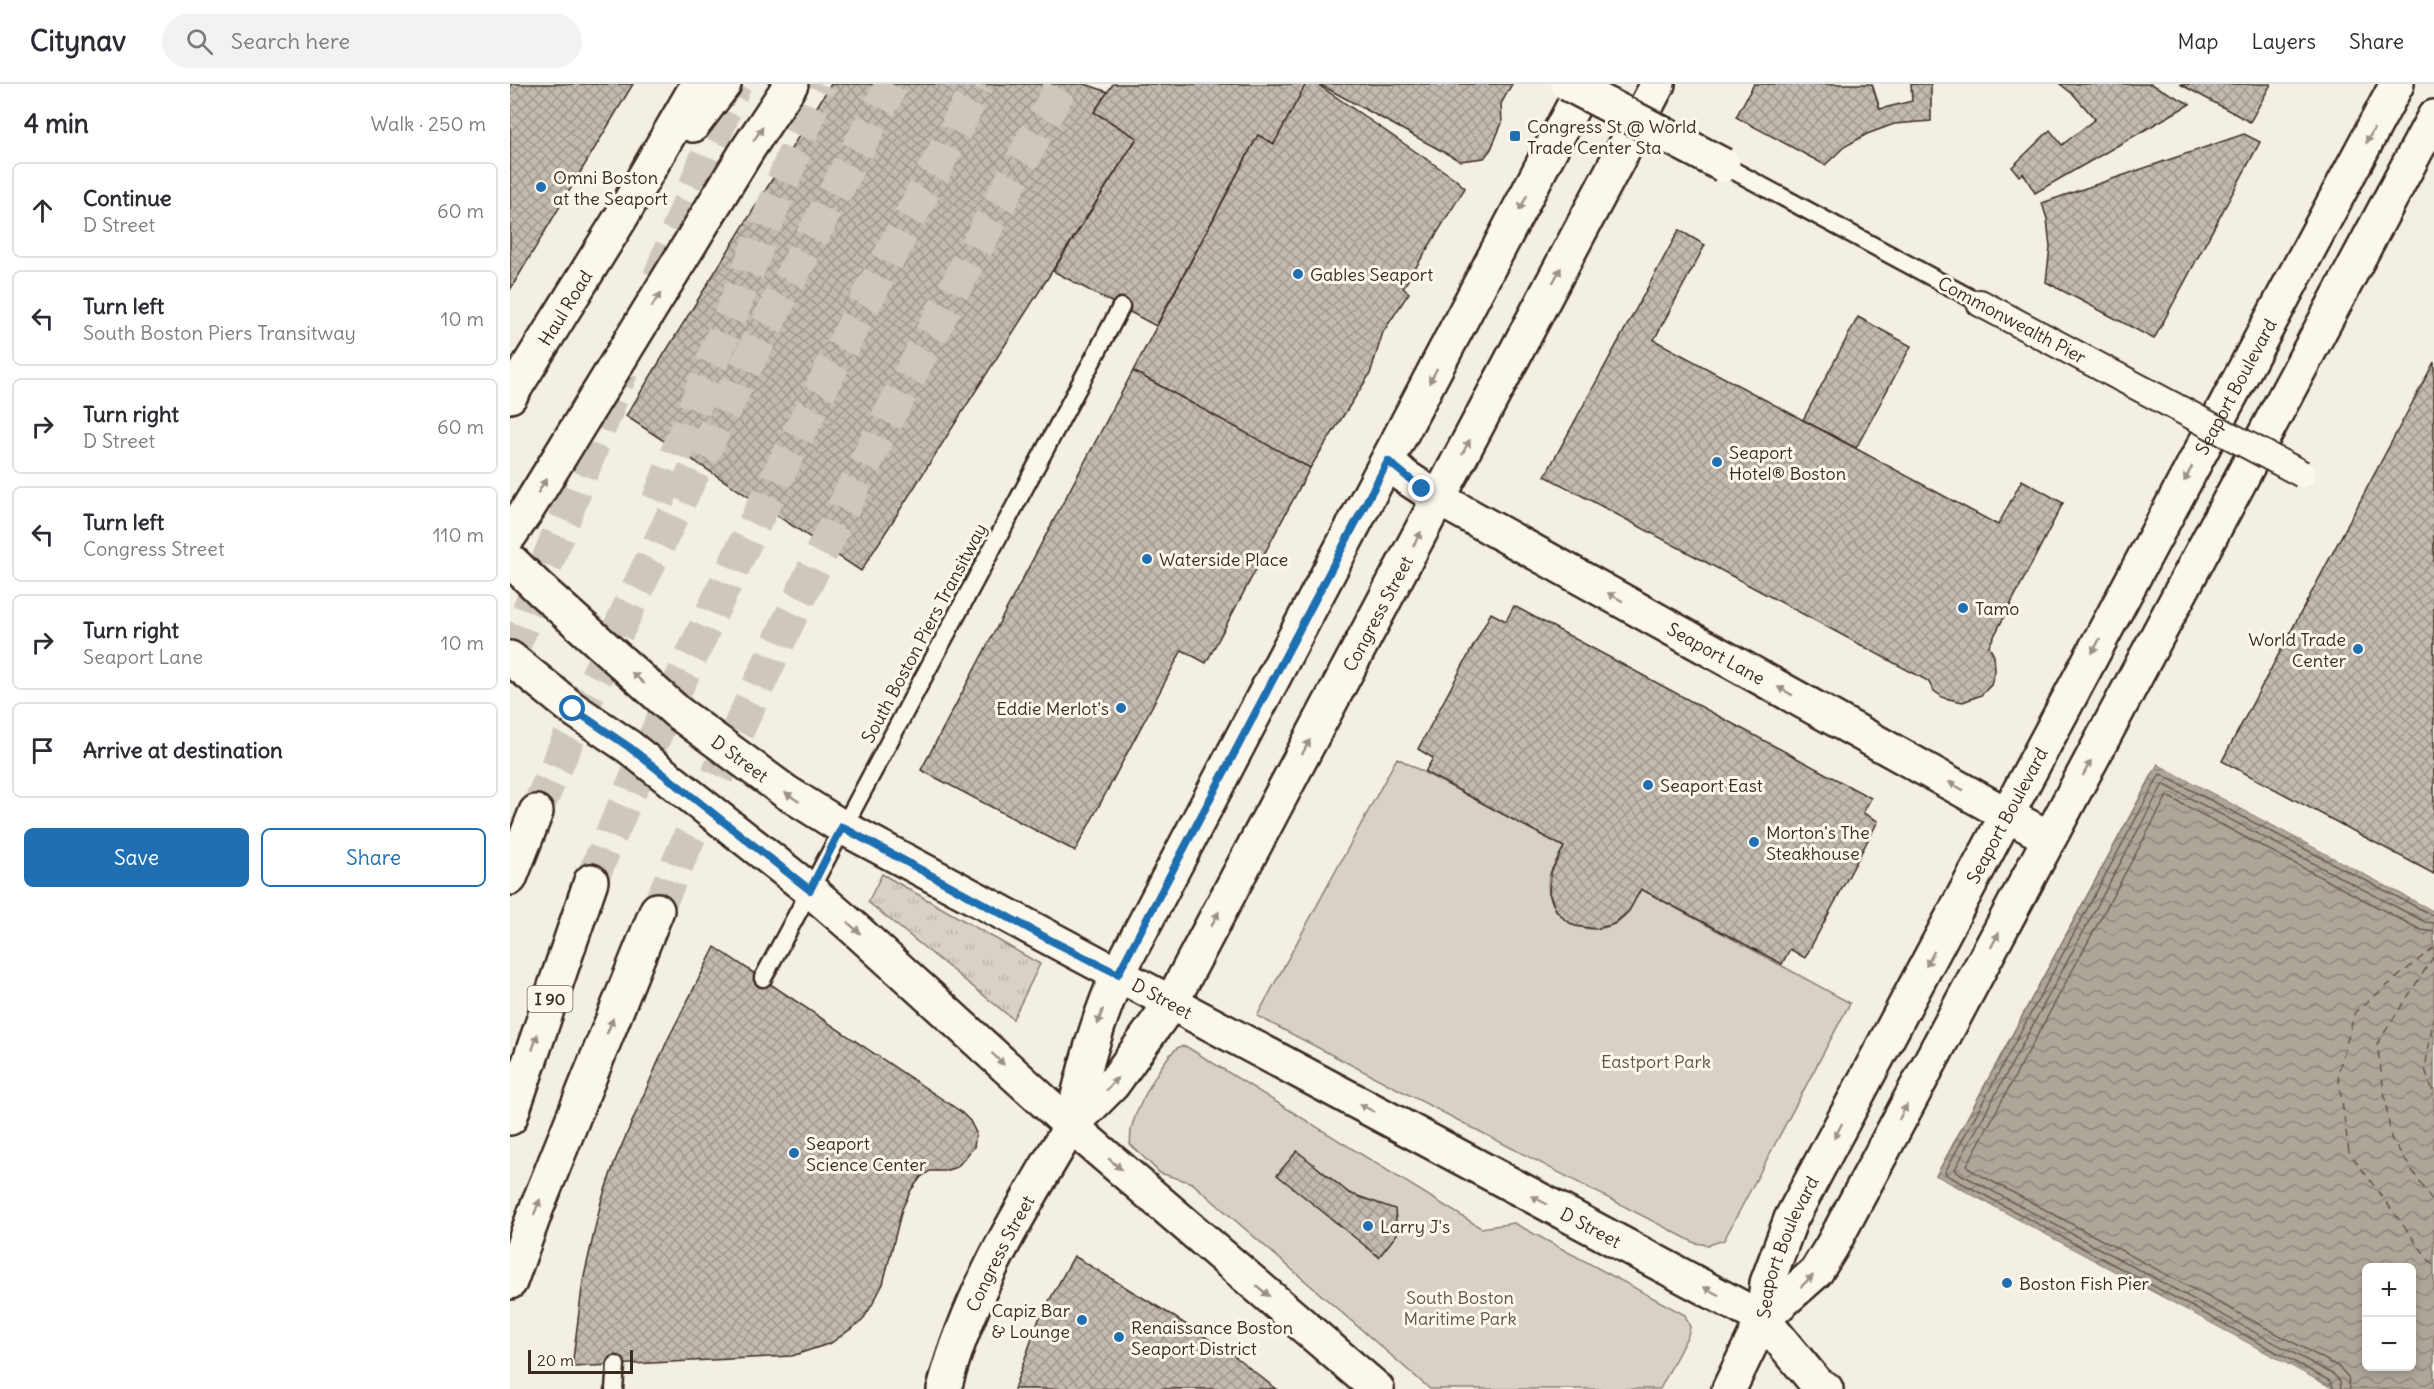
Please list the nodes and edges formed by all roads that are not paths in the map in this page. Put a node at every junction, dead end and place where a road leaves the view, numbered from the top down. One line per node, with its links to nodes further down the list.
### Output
1 (698, 84): 10 (main road, Haul Road)
2 (724, 84): 10 (main road, Haul Road)
3 (792, 84): 17 (main road, one-way to 3)
4 (1568, 84): 9 (main road, bridge)
5 (1585, 84): 14 (main road, Congress Street, one-way to 14)
6 (1658, 84): 16 (main road, Congress Street, one-way to 6)
7 (2397, 84): 21 (main road, Seaport Boulevard, one-way to 21)
8 (2434, 117): 23 (main road, Seaport Boulevard, one-way to 8)
9 (1723, 165): 11 (lane, Commonwealth Pier)
10 (620, 219): 13 (main road, Haul Road)
11 (1980, 303): 15 (street, Commonwealth Pier, bridge)
12 (1121, 307): 22 (lane, South Boston Piers Transitway)
13 (510, 396)
14 (1388, 461): 16 (main road, Seaport Lane); 28 (main road, Congress Street)
15 (2302, 474)
16 (1438, 499): 21 (main road, Seaport Lane, one-way to 16); 30 (main road, Congress Street, one-way to 16)
17 (510, 535)
18 (510, 560): 22 (main road, D Street, one-way to 18, bridge)
19 (510, 658): 26 (main road)
20 (536, 812): 24 (main road)
21 (2007, 815): 23 (main road, Seaport Lane); 34 (main road, Seaport Boulevard, one-way to 34)
22 (842, 827): 26 (lane, South Boston Piers Transitway); 28 (main road, D Street)
23 (2049, 838): 34 (main road, Seaport Boulevard, one-way to 23)
24 (510, 878)
25 (591, 881): 31 (main road, I 90, one-way to 25)
26 (810, 890): 29 (lane, South Boston Piers Transitway); 32 (main road, one-way to 32)
27 (657, 910): 33 (main road, one-way to 27)
28 (1118, 974): 30 (main road, D Street); 32 (main road, Congress Street, one-way to 32)
29 (763, 978)
30 (1171, 1003): 32 (main road, Congress Street, one-way to 30); 34 (main road, D Street, one-way to 30)
31 (510, 1118)
32 (1071, 1126): 37 (main road, Congress Street); 38 (main road, one-way to 38)
33 (510, 1282)
34 (1763, 1319): 39 (main road); 40 (main road)
35 (616, 1365): 36 (lane)
36 (614, 1389)
37 (944, 1389)
38 (1377, 1389)
39 (1729, 1389)
40 (1826, 1389)

